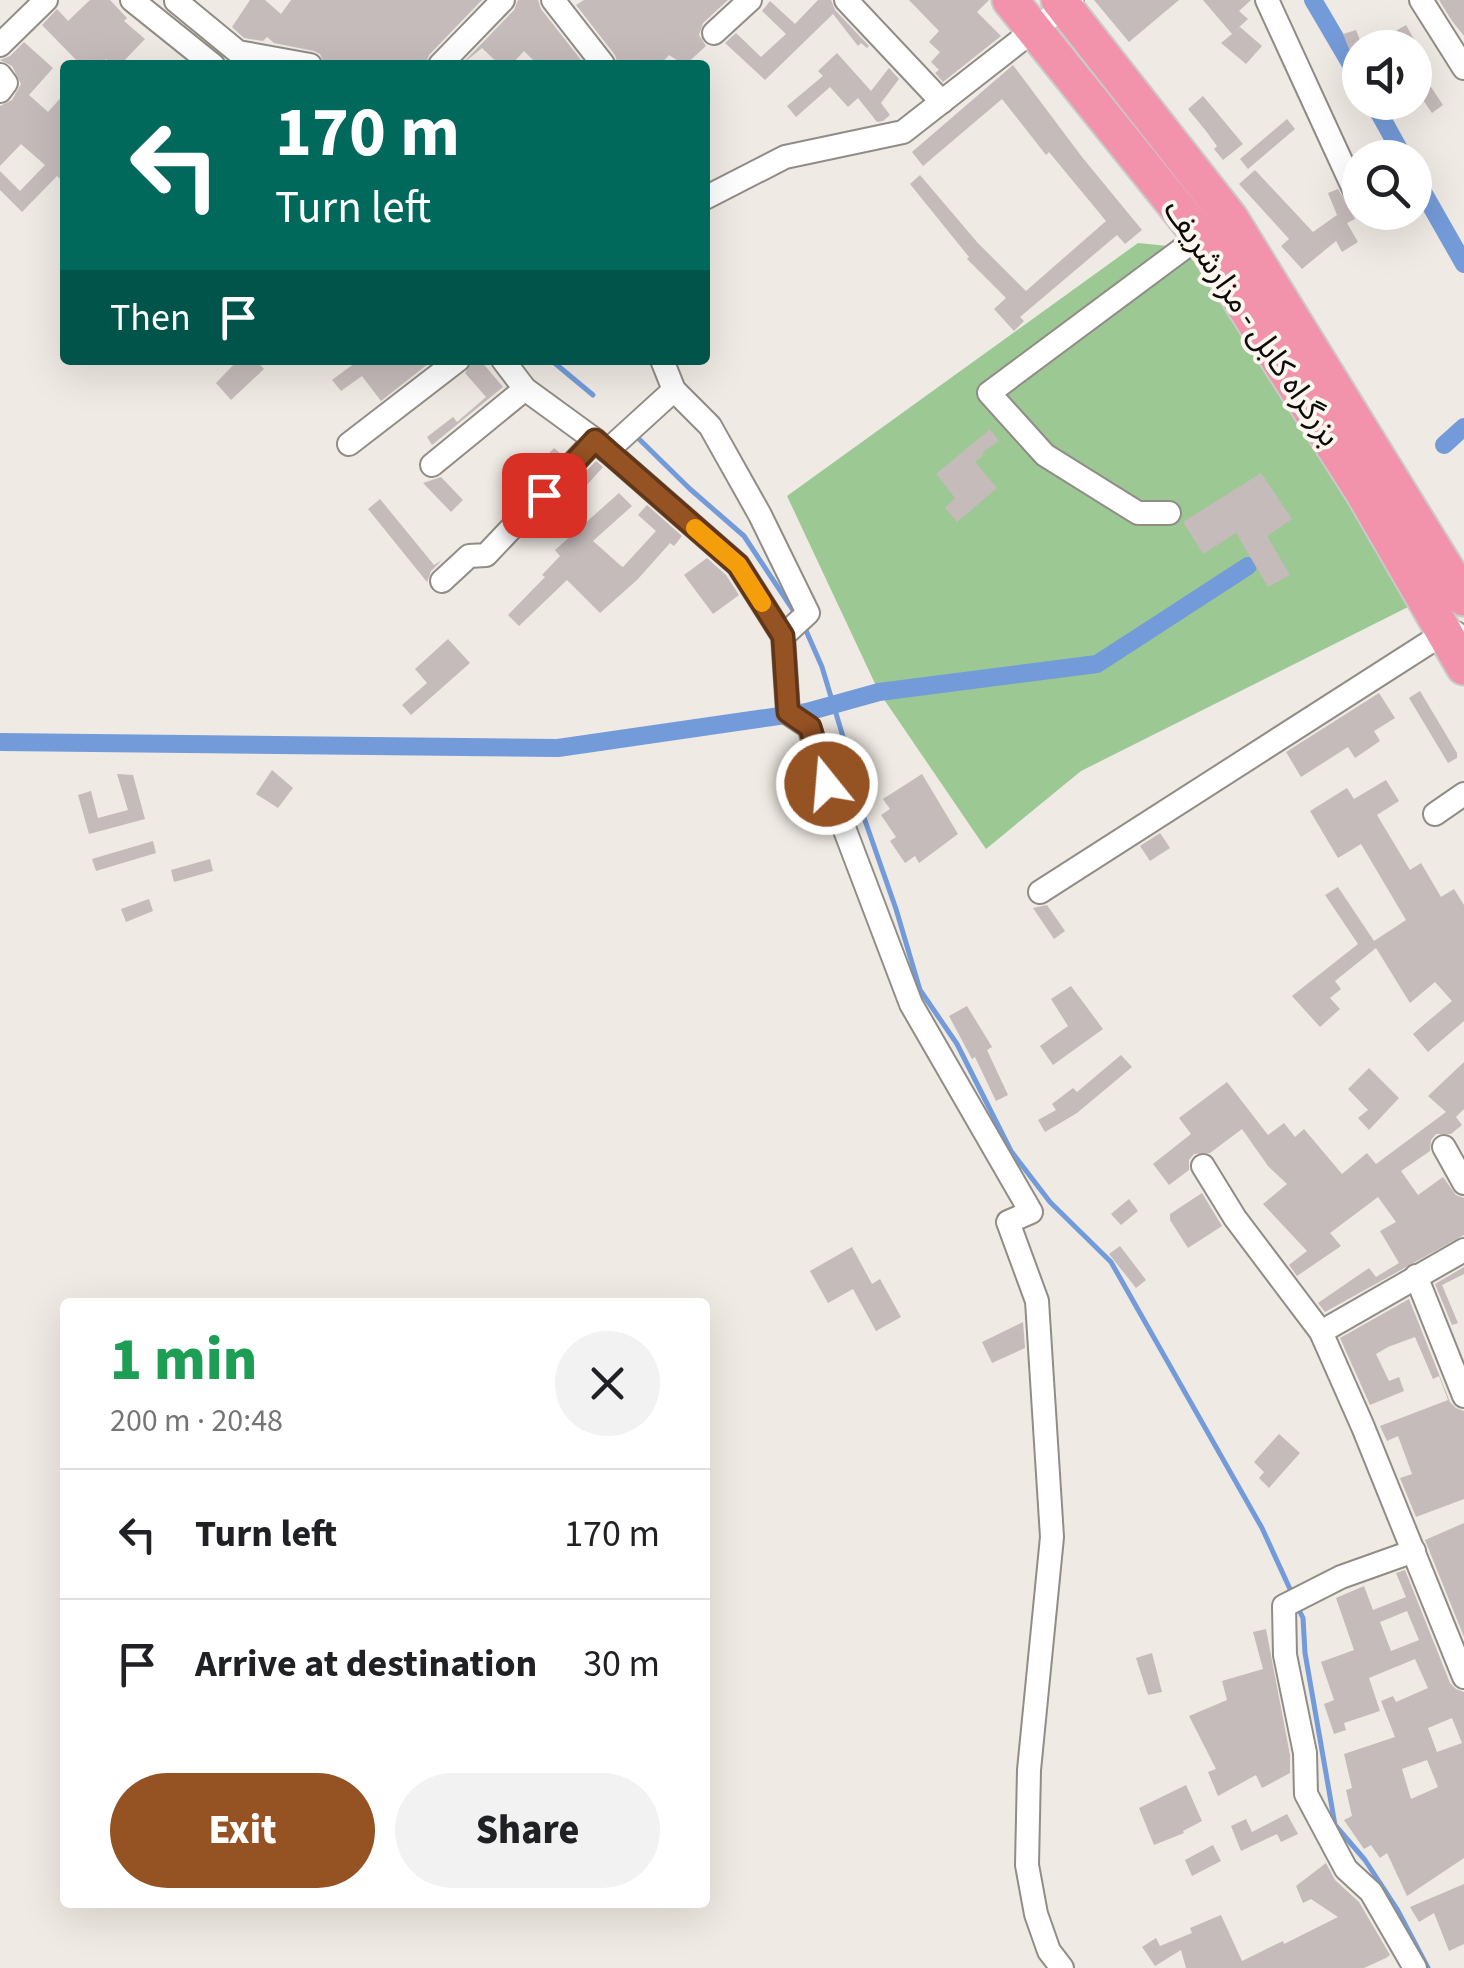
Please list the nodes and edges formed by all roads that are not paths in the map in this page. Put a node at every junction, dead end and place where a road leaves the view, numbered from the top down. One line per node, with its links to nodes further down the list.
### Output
1 (46, 0): 14 (street)
2 (176, 0): 11 (street); 16 (street)
3 (503, 0): 17 (street)
4 (553, 0): 18 (street)
5 (749, 0): 13 (street)
6 (846, 0): 22 (street)
7 (1010, 0): 12 (highway, بزرگراه کابل - مزارشریف)
8 (1267, 0): 23 (street)
9 (1421, 0): 19 (street)
10 (1065, 2): 12 (street); 36 (highway, بزرگراه کابل - مزارشریف)
11 (139, 6): 15 (street)
12 (1033, 30): 22 (street); 25 (highway, بزرگراه کابل - مزارشریف)
13 (714, 33)
14 (0, 44)
15 (207, 60)
16 (282, 60)
17 (445, 60)
18 (600, 60)
19 (1464, 68)
20 (0, 76): 21 (street)
21 (0, 90)
22 (942, 102): 24 (street)
23 (1342, 163)
24 (710, 195)
25 (1200, 236): 34 (street); 38 (highway, بزرگراه کابل - مزارشریف)
26 (452, 365): 31 (street)
27 (507, 365): 29 (street)
28 (664, 365): 30 (street)
29 (526, 389): 32 (street); 33 (street)
30 (674, 390): 32 (street); 37 (street)
31 (349, 444)
32 (601, 446): 35 (street); 37 (street)
33 (432, 465)
34 (1168, 514)
35 (442, 581)
36 (1464, 598)
37 (794, 626): 52 (street)
38 (1454, 633): 39 (highway, بزرگراه کابل - مزارشریف); 42 (street)
39 (1464, 667)
40 (1464, 794): 41 (street)
41 (1434, 814)
42 (1040, 892)
43 (1444, 1147): 45 (street)
44 (1203, 1166): 48 (street)
45 (1464, 1183)
46 (1464, 1250): 47 (street)
47 (1416, 1276): 48 (street); 49 (street)
48 (1321, 1332): 50 (street)
49 (1464, 1396)
50 (1414, 1551): 51 (street); 53 (street)
51 (1464, 1677)
52 (1062, 1968)
53 (1415, 1968)

